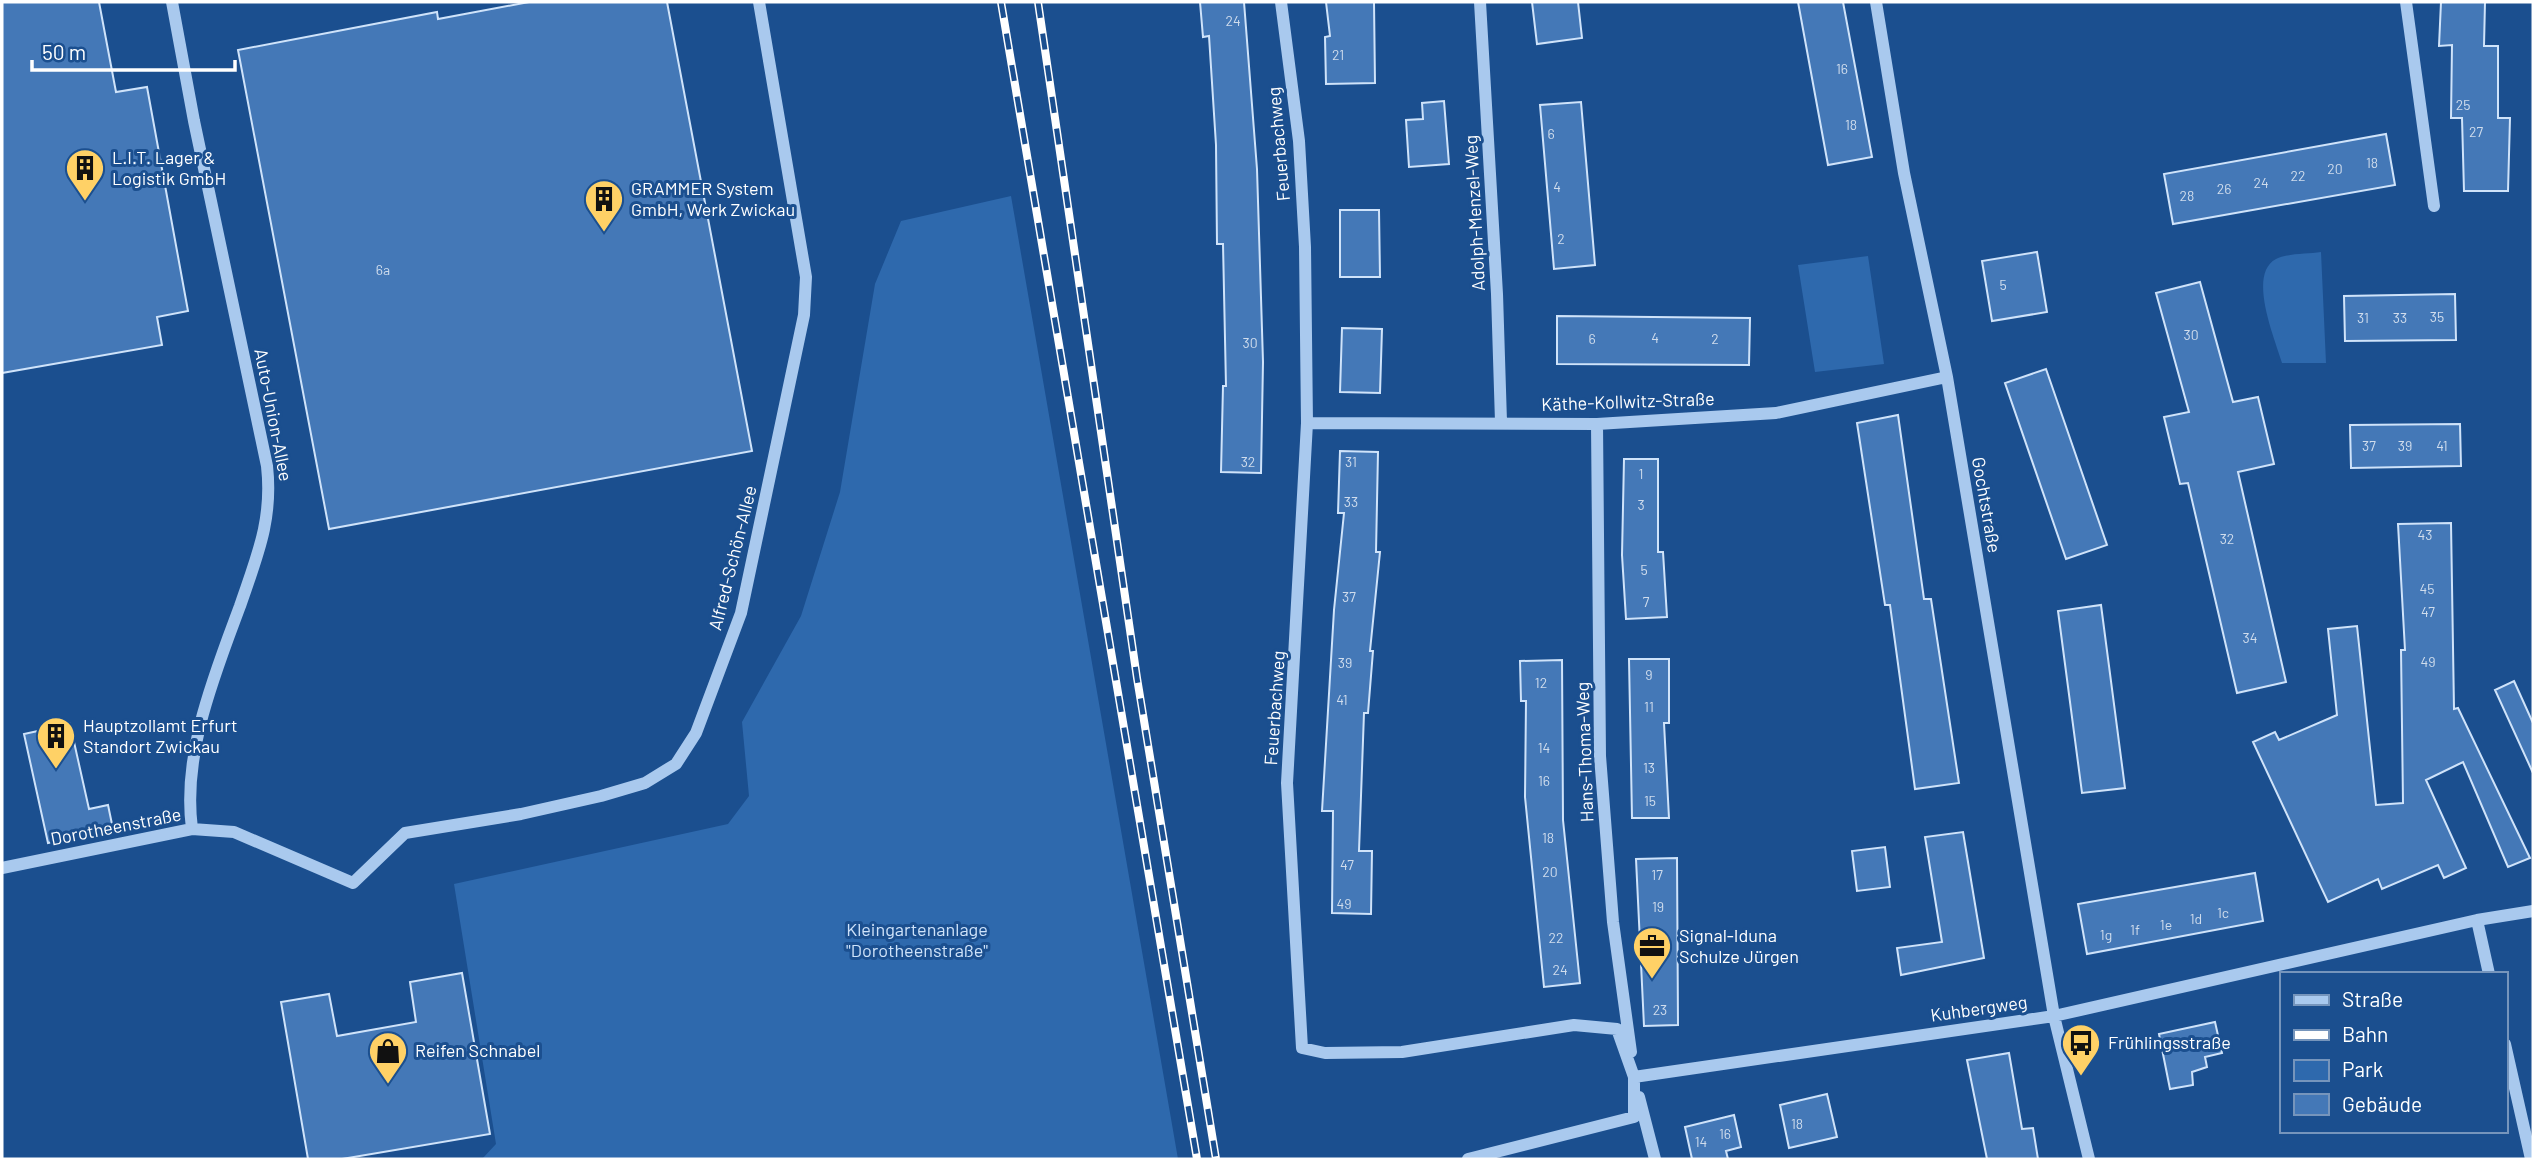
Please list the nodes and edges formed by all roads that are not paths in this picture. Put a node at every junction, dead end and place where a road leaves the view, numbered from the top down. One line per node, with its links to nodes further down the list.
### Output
1 (172, 2): 12 (street, Auto-Union-Allee)
2 (759, 2): 14 (street, Alfred-Schön-Allee)
3 (1281, 2): 10 (street, Feuerbachweg)
4 (1480, 2): 9 (street, Adolph-Menzel-Weg)
5 (1876, 2): 8 (street, Gochtstraße)
6 (2406, 2): 7 (street)
7 (2434, 206)
8 (1947, 377): 11 (street, Käthe-Kollwitz-Straße); 18 (street, Gochtstraße)
9 (1501, 422): 10 (street, Käthe-Kollwitz-Straße); 11 (street, Käthe-Kollwitz-Straße)
10 (1307, 423): 20 (street, Feuerbachweg)
11 (1597, 424): 20 (street, Hans-Thoma-Weg)
12 (192, 829): 13 (street, Dorotheenstraße); 14 (street, Dorotheenstraße)
13 (2, 868)
14 (353, 883)
15 (2533, 911): 16 (street, Kuhbergweg)
16 (2477, 920): 17 (street); 18 (street, Kuhbergweg)
17 (2489, 972)
18 (2054, 1016): 20 (street, Kuhbergweg); 23 (street)
19 (2507, 1053): 24 (street)
20 (1634, 1077): 21 (street); 22 (street)
21 (1468, 1159)
22 (1654, 1159)
23 (2088, 1159)
24 (2531, 1159)

